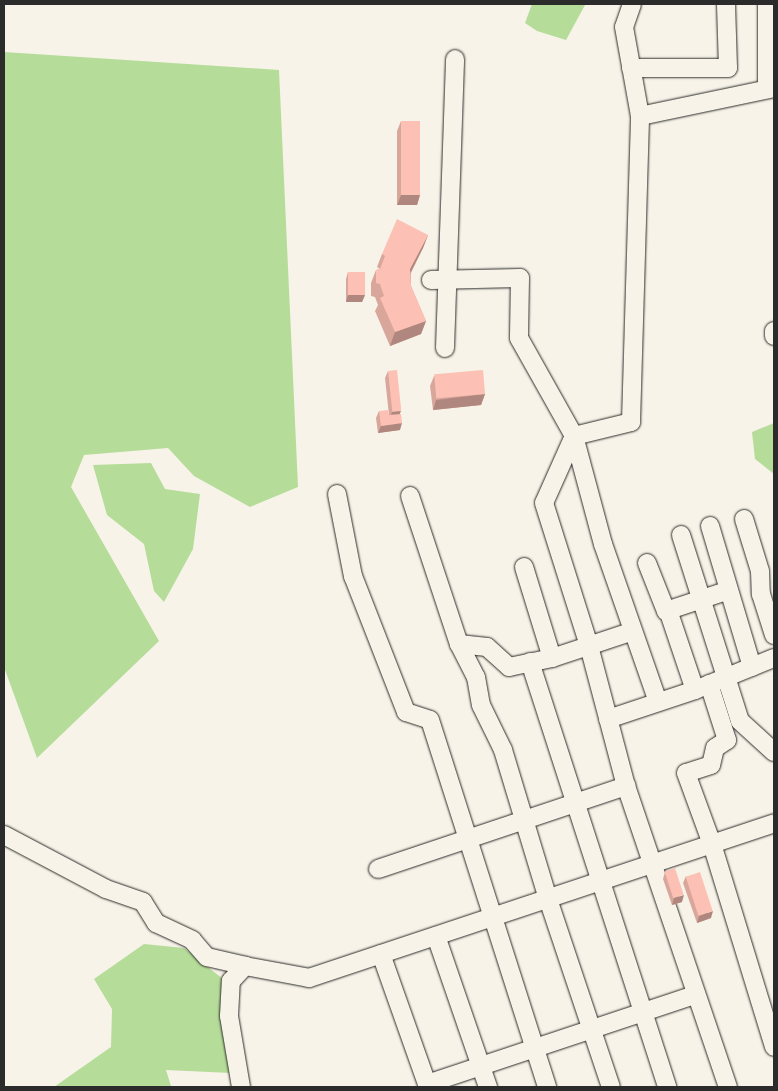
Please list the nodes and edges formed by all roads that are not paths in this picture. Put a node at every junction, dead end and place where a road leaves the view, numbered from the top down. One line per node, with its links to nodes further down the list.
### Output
1 (632, 4): 5 (street)
2 (726, 4): 5 (street)
3 (767, 4): 6 (street)
4 (455, 59): 8 (street)
5 (631, 68): 7 (street)
6 (770, 88): 7 (street)
7 (640, 116): 12 (street)
8 (439, 280): 11 (street); 12 (street)
9 (774, 331): 10 (street)
10 (774, 336)
11 (446, 348)
12 (574, 436): 23 (street); 26 (street)
13 (337, 494): 40 (street)
14 (410, 496): 25 (street)
15 (744, 519): 24 (street)
16 (710, 526): 20 (street)
17 (681, 535): 21 (street)
18 (647, 562): 22 (street)
19 (524, 566): 27 (street)
20 (729, 590): 21 (street); 30 (street)
21 (702, 600): 22 (street); 31 (street)
22 (668, 610): 31 (street)
23 (633, 631): 26 (street); 32 (street)
24 (774, 635)
25 (459, 644): 29 (street); 37 (street)
26 (588, 646): 27 (street); 33 (street)
27 (552, 658): 29 (street)
28 (774, 658): 30 (street)
29 (530, 662): 36 (street)
30 (752, 667): 31 (street)
31 (710, 684): 32 (street); 34 (street); 41 (street)
32 (658, 702): 33 (street)
33 (608, 719): 35 (street)
34 (774, 752)
35 (626, 786): 36 (street); 42 (street)
36 (576, 803): 37 (street); 44 (street)
37 (524, 820): 40 (street); 45 (street)
38 (774, 823): 41 (street)
39 (4, 835): 49 (street)
40 (467, 839): 43 (street); 46 (street)
41 (712, 844): 42 (street); 53 (street)
42 (652, 863): 44 (street); 50 (street)
43 (378, 869)
44 (601, 882): 45 (street); 51 (street)
45 (548, 899): 46 (street); 52 (street)
46 (492, 917): 47 (street); 54 (street)
47 (436, 936): 48 (street); 55 (street)
48 (381, 954): 49 (street); 56 (street)
49 (245, 966): 57 (street)
50 (695, 994): 51 (street); 62 (street)
51 (644, 1014): 52 (street); 61 (street)
52 (591, 1031): 54 (street); 60 (street)
53 (774, 1047)
54 (535, 1049): 55 (street); 59 (street)
55 (481, 1066): 56 (street); 58 (street)
56 (427, 1085)
57 (241, 1087)
58 (488, 1087)
59 (547, 1087)
60 (611, 1087)
61 (667, 1087)
62 (728, 1087)

